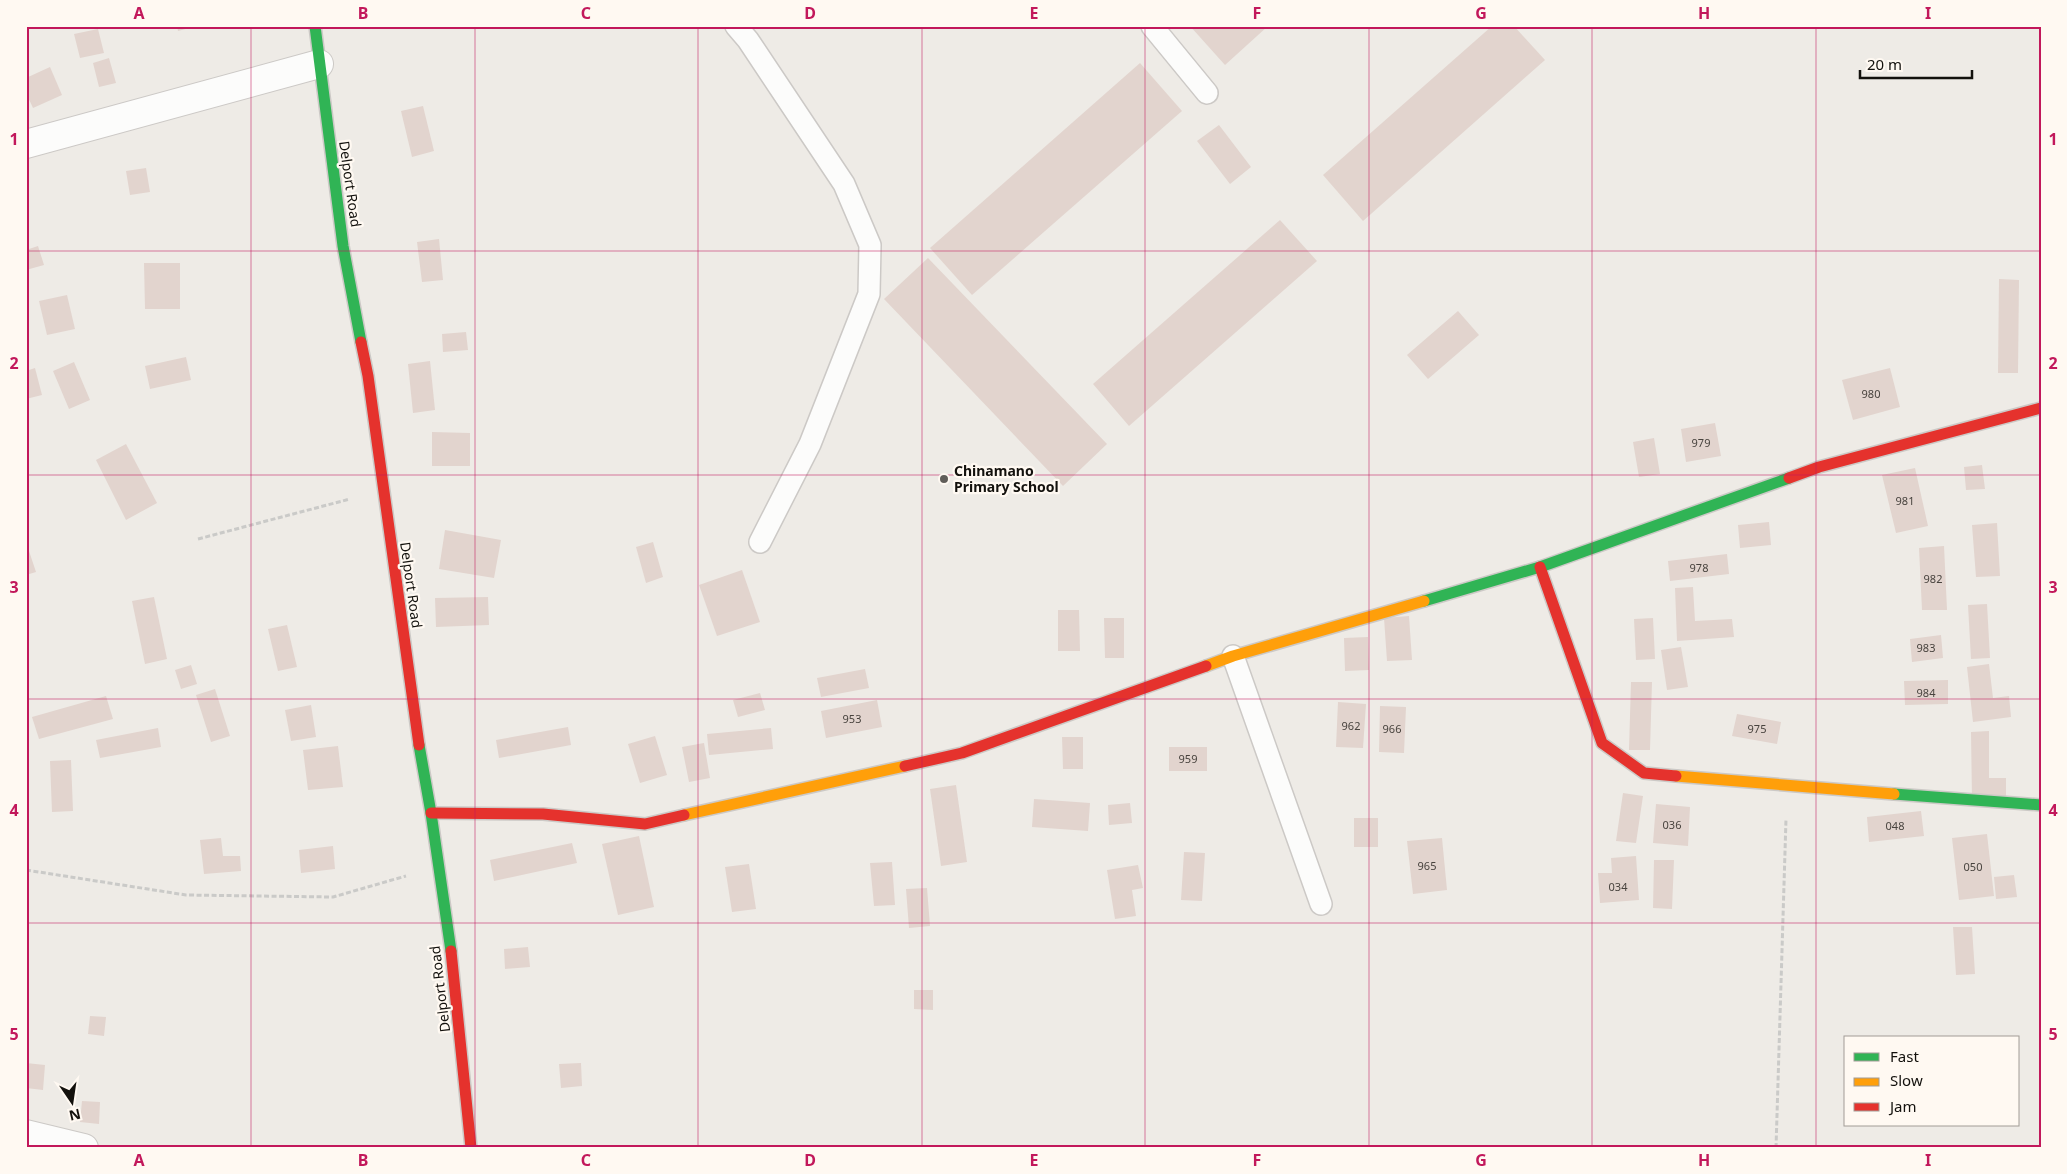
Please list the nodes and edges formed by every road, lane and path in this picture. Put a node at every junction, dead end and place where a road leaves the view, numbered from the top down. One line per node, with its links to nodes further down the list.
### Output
1 (315, 26): 4 (street, Delport Road)
2 (736, 26): 10 (lane)
3 (1152, 26): 5 (lane)
4 (320, 64): 6 (street); 8 (street, Delport Road)
5 (1207, 93)
6 (26, 144)
7 (2041, 408): 11 (street)
8 (384, 491): 9 (path); 15 (street, Delport Road)
9 (198, 539)
10 (760, 542)
11 (1540, 567): 12 (street); 13 (street)
12 (1233, 656): 15 (street); 18 (lane)
13 (1787, 786): 14 (street); 22 (path)
14 (2041, 806)
15 (431, 813): 16 (street, Delport Road)
16 (439, 866): 17 (path); 21 (street, Delport Road)
17 (26, 870)
18 (1321, 904)
19 (26, 1134): 20 (street)
20 (84, 1148)
21 (471, 1148)
22 (1776, 1148)

